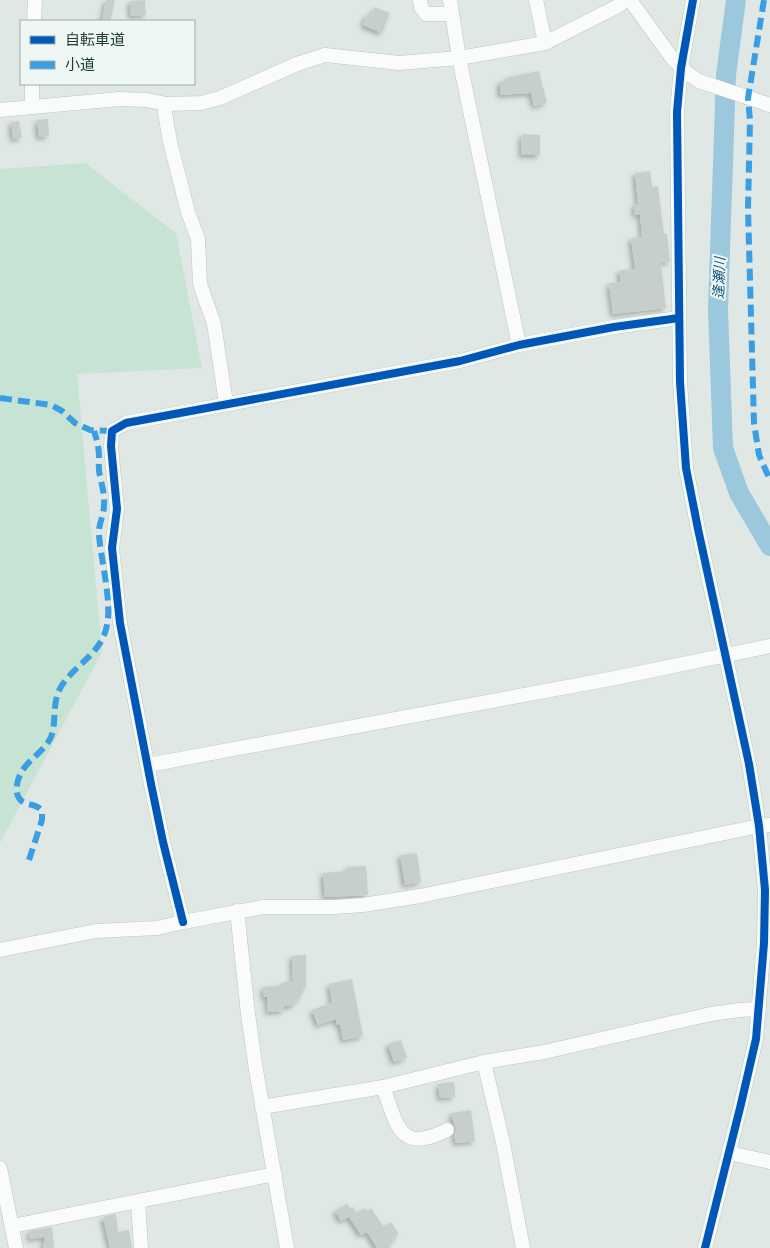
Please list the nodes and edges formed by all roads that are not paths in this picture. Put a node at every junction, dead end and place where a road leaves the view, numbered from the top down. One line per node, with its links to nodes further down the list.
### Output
1 (35, 0): 8 (street)
2 (420, 0): 7 (street)
3 (536, 0): 9 (street)
4 (626, 0): 9 (street)
5 (630, 0): 11 (street)
6 (693, 0): 11 (street)
7 (451, 7): 10 (street)
8 (34, 20)
9 (545, 43): 10 (street)
10 (459, 58): 13 (street); 18 (street)
11 (681, 68): 14 (street); 17 (street)
12 (32, 85): 15 (street)
13 (166, 104): 15 (street); 19 (street)
14 (770, 104)
15 (32, 107): 16 (street)
16 (0, 110)
17 (678, 318): 18 (street); 21 (street)
18 (519, 345): 19 (street)
19 (226, 403): 22 (street)
20 (770, 646): 21 (street)
21 (725, 656): 22 (street); 23 (street)
22 (148, 766): 25 (street)
23 (764, 825): 24 (street); 27 (street)
24 (237, 911): 25 (street); 30 (street)
25 (183, 922): 26 (street)
26 (0, 950)
27 (759, 1009): 28 (street); 32 (street)
28 (484, 1062): 29 (street); 41 (street)
29 (383, 1087): 30 (street); 31 (street)
30 (262, 1107): 35 (street)
31 (447, 1130)
32 (730, 1153): 33 (street); 42 (street)
33 (770, 1162)
34 (0, 1168): 37 (street)
35 (275, 1174): 36 (street); 40 (street)
36 (138, 1202): 37 (street); 39 (street)
37 (12, 1226): 38 (street)
38 (16, 1248)
39 (141, 1248)
40 (287, 1248)
41 (523, 1248)
42 (705, 1248)

